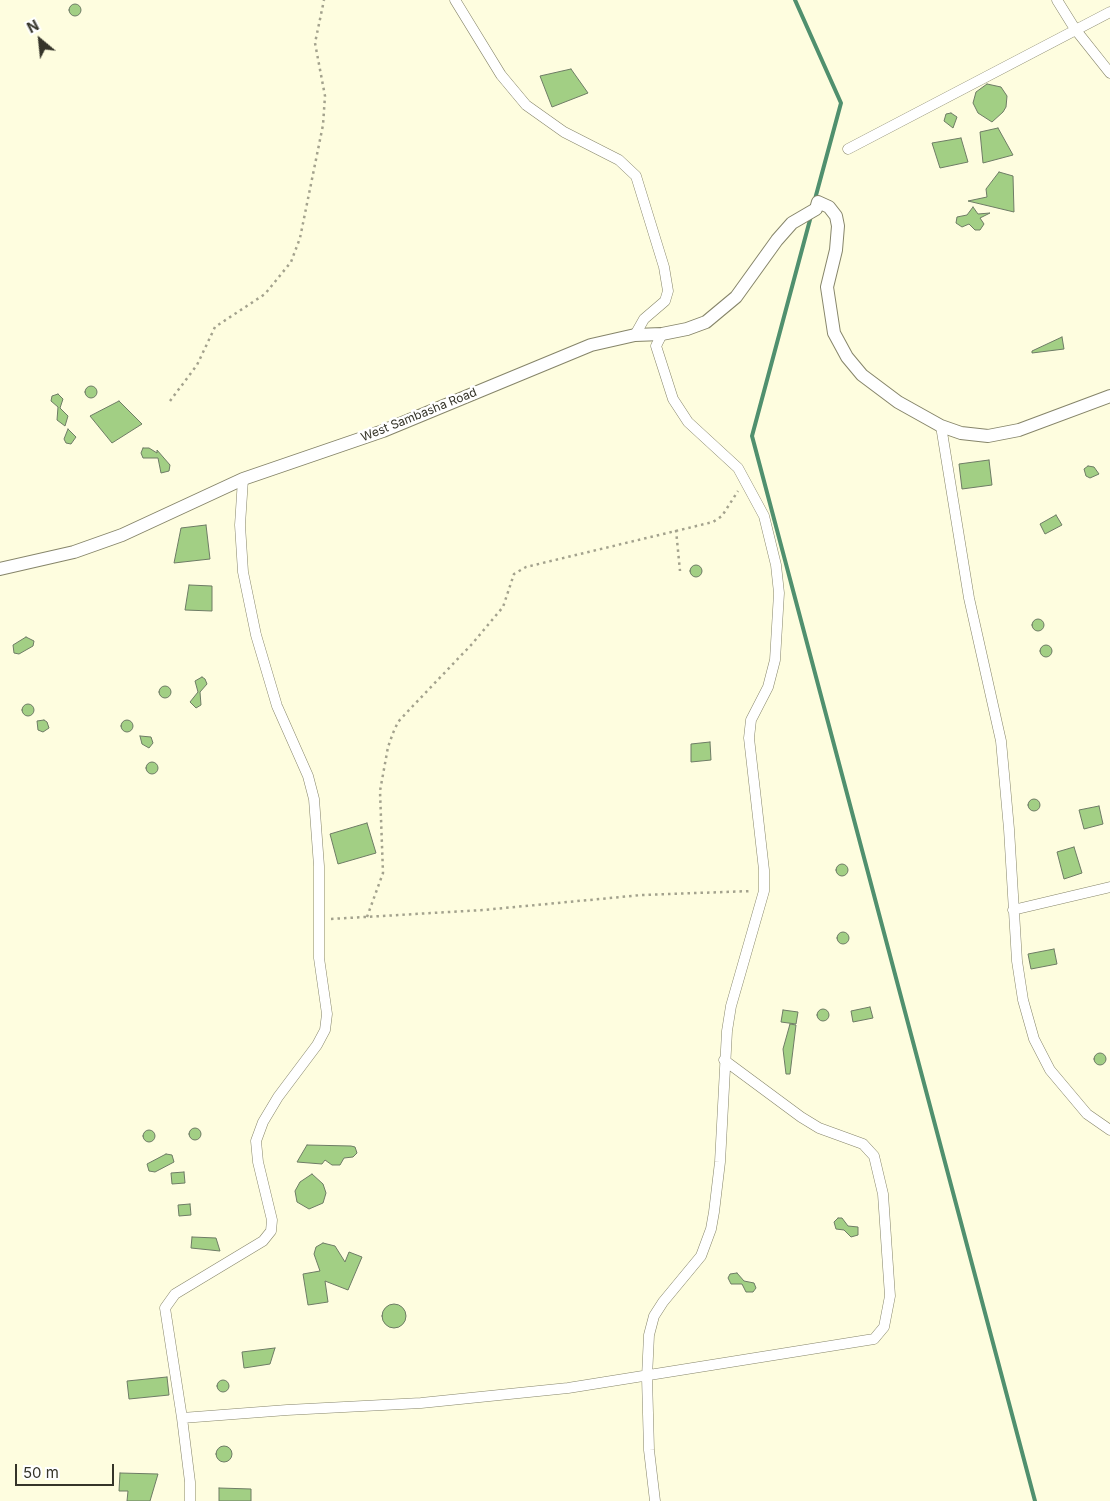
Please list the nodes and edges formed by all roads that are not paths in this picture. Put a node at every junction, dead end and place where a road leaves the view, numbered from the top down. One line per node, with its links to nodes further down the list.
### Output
1 (455, 0): 8 (street)
2 (1057, 0): 4 (street)
3 (1110, 12): 4 (street)
4 (1074, 29): 5 (street); 6 (street)
5 (1110, 73)
6 (848, 149)
7 (662, 334): 8 (street, West Sambasha Road); 10 (street, West Sambasha Road); 15 (street)
8 (635, 335): 11 (street, West Sambasha Road)
9 (1110, 396): 10 (street)
10 (941, 426): 14 (street)
11 (243, 479): 12 (street, West Sambasha Road); 18 (street)
12 (0, 570)
13 (1110, 887): 14 (street)
14 (1013, 910): 16 (street)
15 (724, 1060): 17 (street); 17 (street)
16 (1110, 1130)
17 (647, 1377): 18 (street); 20 (street)
18 (182, 1418): 19 (street)
19 (190, 1501)
20 (655, 1501)

